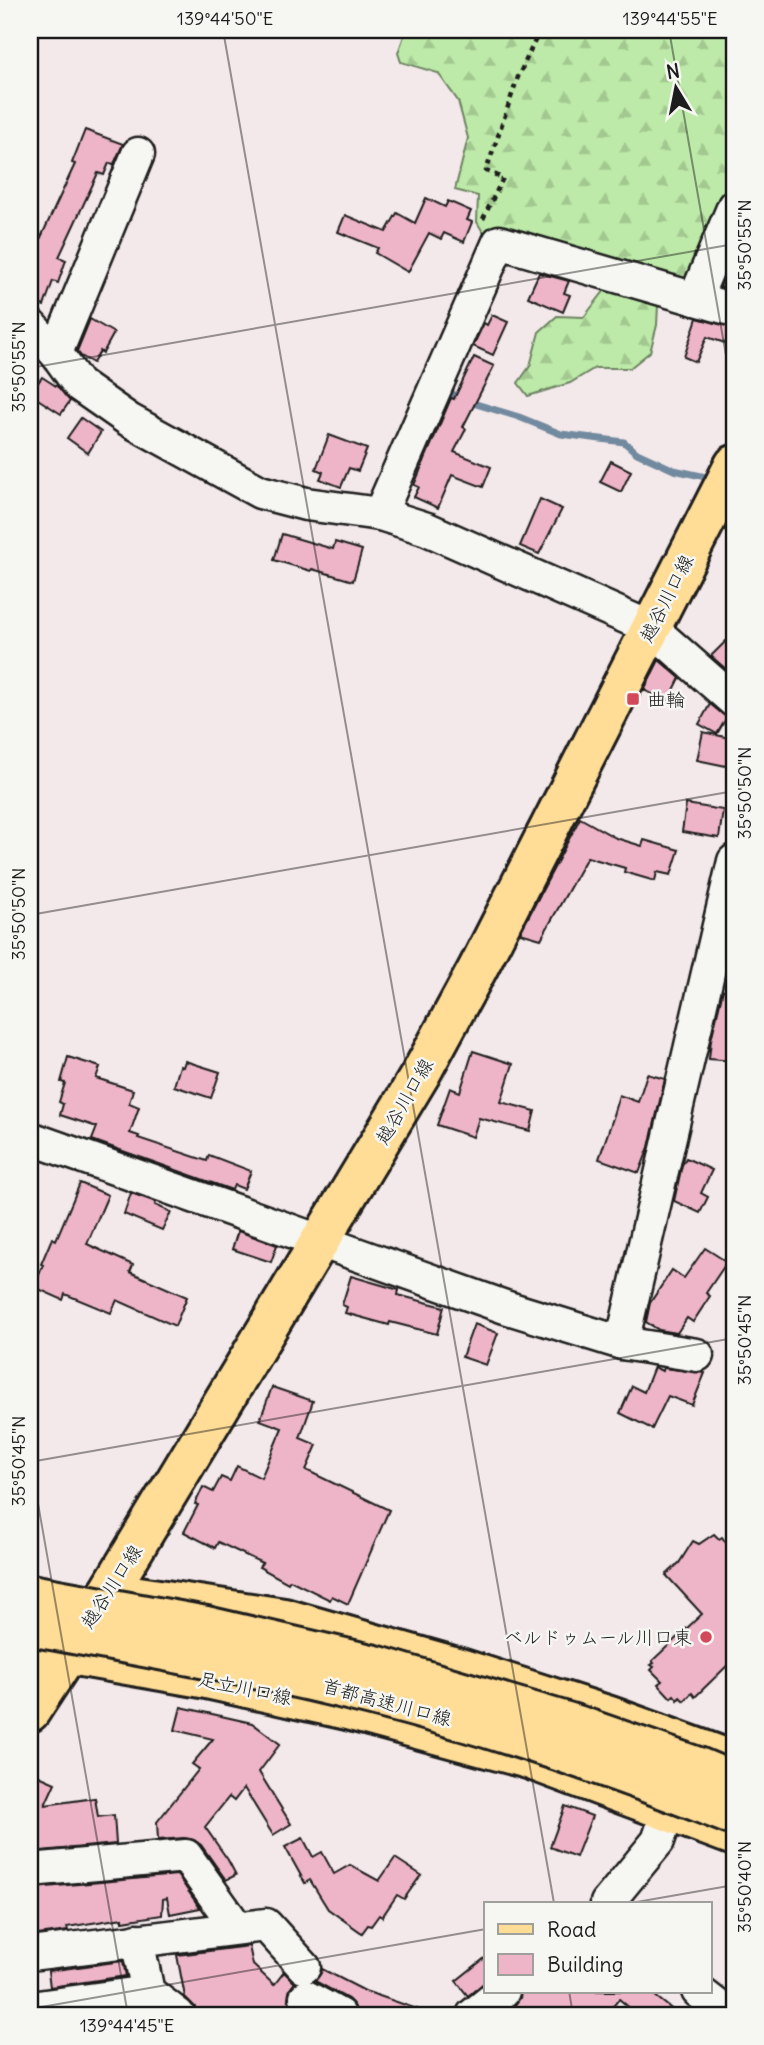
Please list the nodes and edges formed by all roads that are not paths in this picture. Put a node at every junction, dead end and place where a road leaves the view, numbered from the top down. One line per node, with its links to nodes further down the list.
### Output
1 (138, 154): 6 (street)
2 (734, 206): 3 (street)
3 (695, 299): 4 (street); 8 (street)
4 (734, 310)
5 (30, 325): 6 (street)
6 (56, 353): 8 (street)
7 (734, 465): 9 (main road, 越谷川口線)
8 (380, 514): 9 (street)
9 (651, 628): 10 (street); 14 (main road, 越谷川口線)
10 (734, 701)
11 (734, 861): 12 (street)
12 (728, 916): 15 (street)
13 (30, 1138): 14 (street)
14 (321, 1242): 15 (street); 18 (main road, 越谷川口線)
15 (622, 1343): 16 (street)
16 (697, 1355)
17 (30, 1578): 18 (main road)
18 (109, 1591): 21 (main road, 越谷川口線); 23 (main road)
19 (30, 1594): 24 (main road, 首都高速川口線, bridge)
20 (30, 1626): 26 (main road, 首都高速川口線, bridge)
21 (48, 1651): 22 (main road, 越谷川口線); 25 (main road, 足立川口線)
22 (30, 1712)
23 (734, 1761)
24 (734, 1782)
25 (668, 1812): 27 (main road, 足立川口線); 29 (street)
26 (734, 1816)
27 (734, 1836)
28 (30, 1870): 30 (street)
29 (608, 1902)
30 (237, 1928): 31 (street); 38 (street)
31 (138, 1940): 32 (street); 33 (street)
32 (30, 1954)
33 (148, 1992): 36 (street); 37 (street)
34 (500, 1993): 39 (street)
35 (701, 1993): 40 (street)
36 (30, 2008)
37 (178, 2015)
38 (339, 2015)
39 (473, 2015)
40 (729, 2015)

